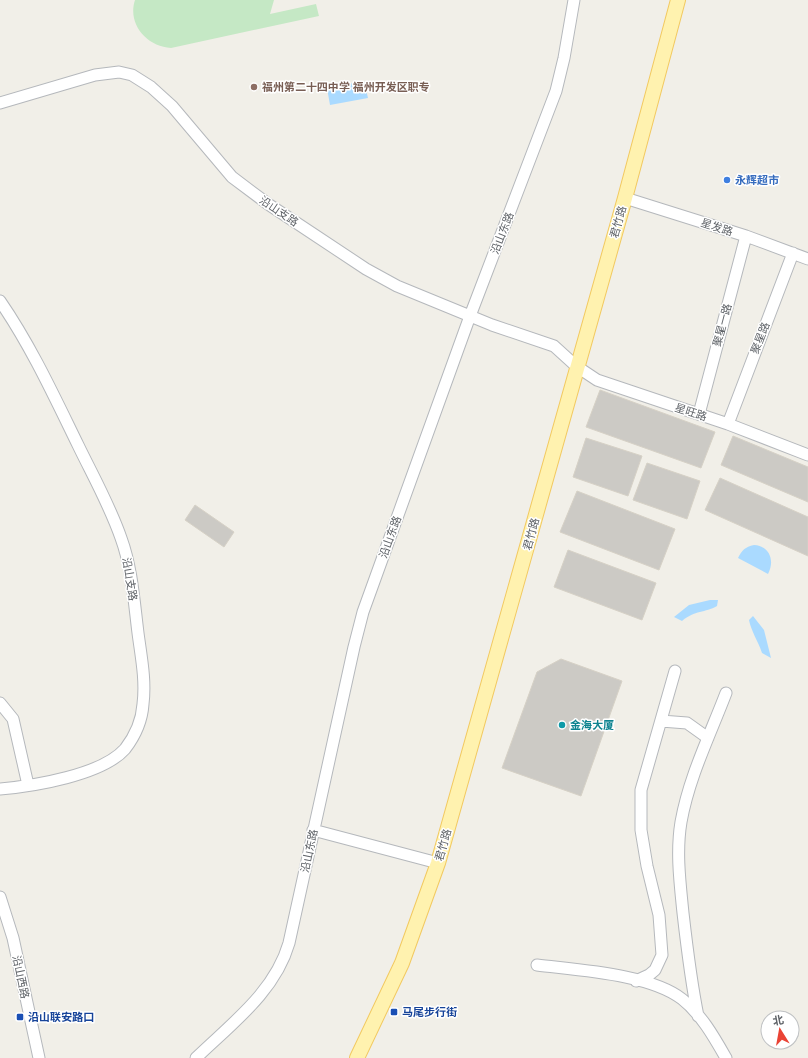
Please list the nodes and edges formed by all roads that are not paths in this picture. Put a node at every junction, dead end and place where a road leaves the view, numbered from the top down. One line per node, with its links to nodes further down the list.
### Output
1 (574, 0): 9 (street, 沿山东路)
2 (678, 0): 4 (main road, 君竹路)
3 (0, 103): 9 (street, 沿山支路)
4 (625, 198): 5 (street, 星发路); 10 (main road, 君竹路)
5 (746, 236): 6 (street, 星发路); 11 (street, 聚星一路)
6 (793, 253): 7 (street, 星发路); 12 (street, 聚星路)
7 (808, 259)
8 (0, 301): 19 (street, 沿山支路)
9 (470, 316): 10 (street, 沿山支路); 21 (street, 沿山东路)
10 (576, 366): 11 (street, 星旺路); 22 (main road, 君竹路)
11 (699, 414): 12 (street, 星旺路)
12 (728, 424): 13 (street, 星旺路)
13 (808, 455)
14 (675, 671): 17 (street)
15 (726, 692): 18 (street)
16 (0, 703): 19 (street)
17 (661, 720): 18 (street); 25 (street)
18 (708, 738): 26 (street)
19 (28, 785): 20 (street, 沿山支路)
20 (0, 789)
21 (313, 830): 22 (street); 28 (street, 沿山东路)
22 (438, 863): 29 (main road, 君竹路)
23 (0, 897): 27 (street, 沿山西路)
24 (537, 965): 25 (street)
25 (636, 981): 26 (street)
26 (698, 1016): 30 (street)
27 (39, 1058)
28 (196, 1058)
29 (357, 1058)
30 (726, 1058)

